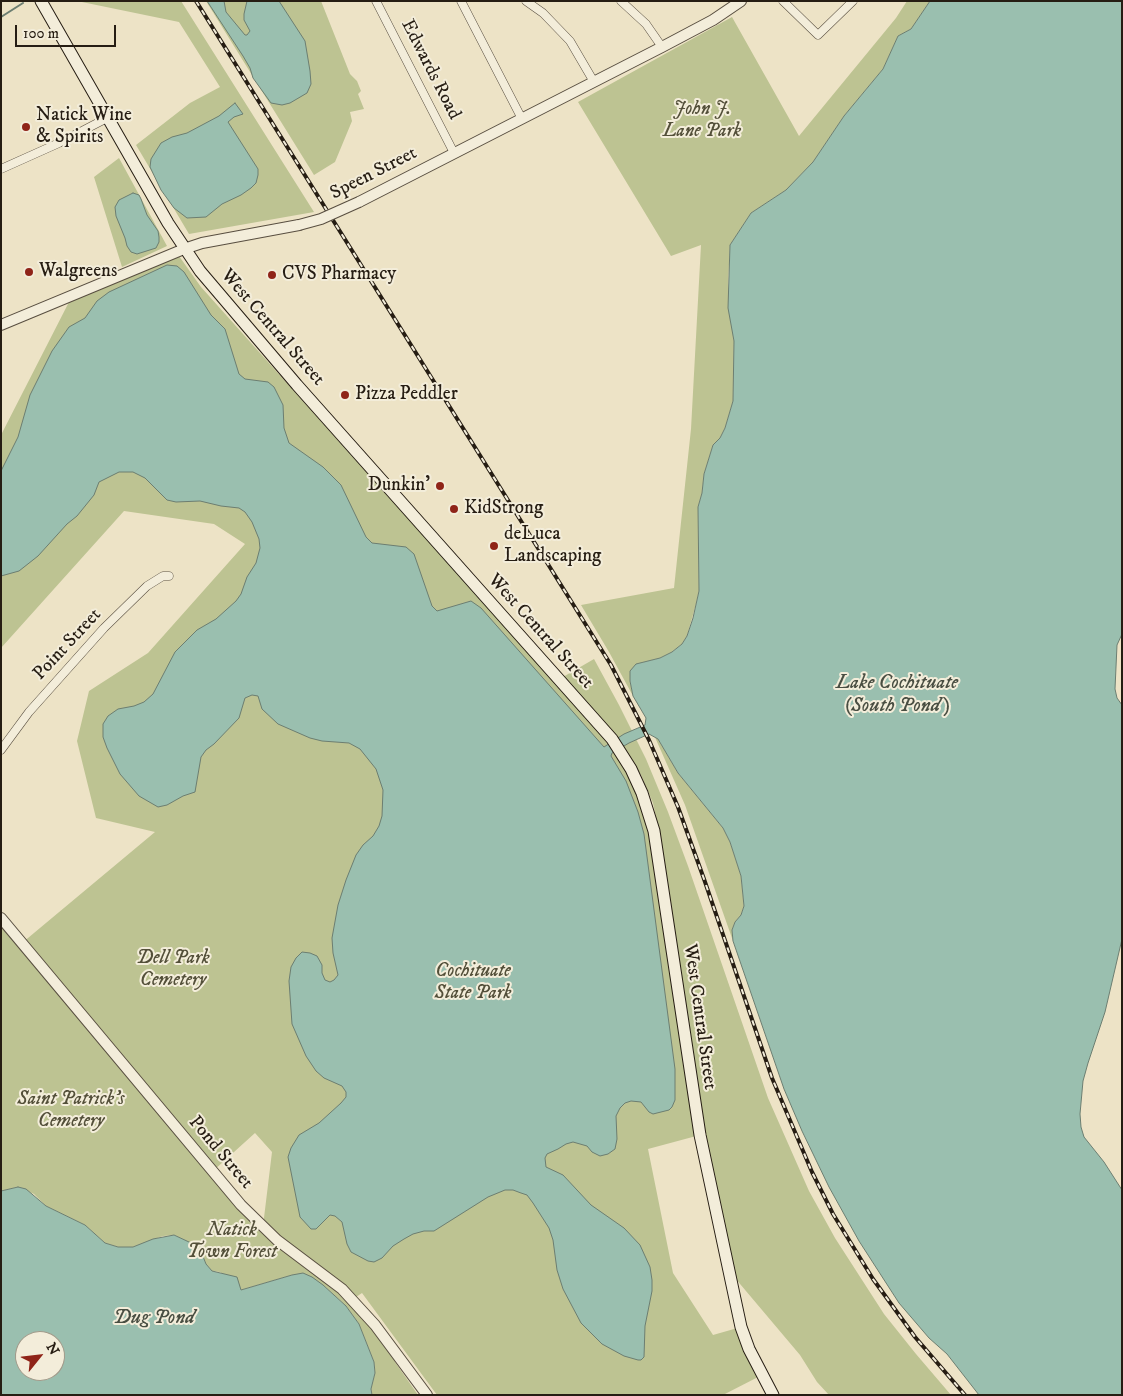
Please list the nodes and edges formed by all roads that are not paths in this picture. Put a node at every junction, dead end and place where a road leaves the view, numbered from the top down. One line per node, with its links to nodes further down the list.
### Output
1 (41, 1): 11 (main road, West Central Street)
2 (376, 1): 13 (street, Edwards Road)
3 (461, 1): 12 (street)
4 (526, 1): 10 (street)
5 (621, 1): 9 (street)
6 (741, 1): 9 (street, Speen Street)
7 (783, 1): 8 (street)
8 (853, 1)
9 (662, 47): 10 (street, Speen Street)
10 (594, 82): 12 (street, Speen Street)
11 (108, 117): 14 (street); 15 (main road, West Central Street)
12 (522, 119): 13 (street, Speen Street)
13 (454, 153): 15 (street, Speen Street, bridge)
14 (1, 169)
15 (184, 248): 16 (street, Speen Street); 21 (main road, West Central Street)
16 (1, 325)
17 (169, 576): 18 (street, Point Street)
18 (1, 750)
19 (1, 918): 20 (street, Pond Street)
20 (427, 1395)
21 (773, 1395)

